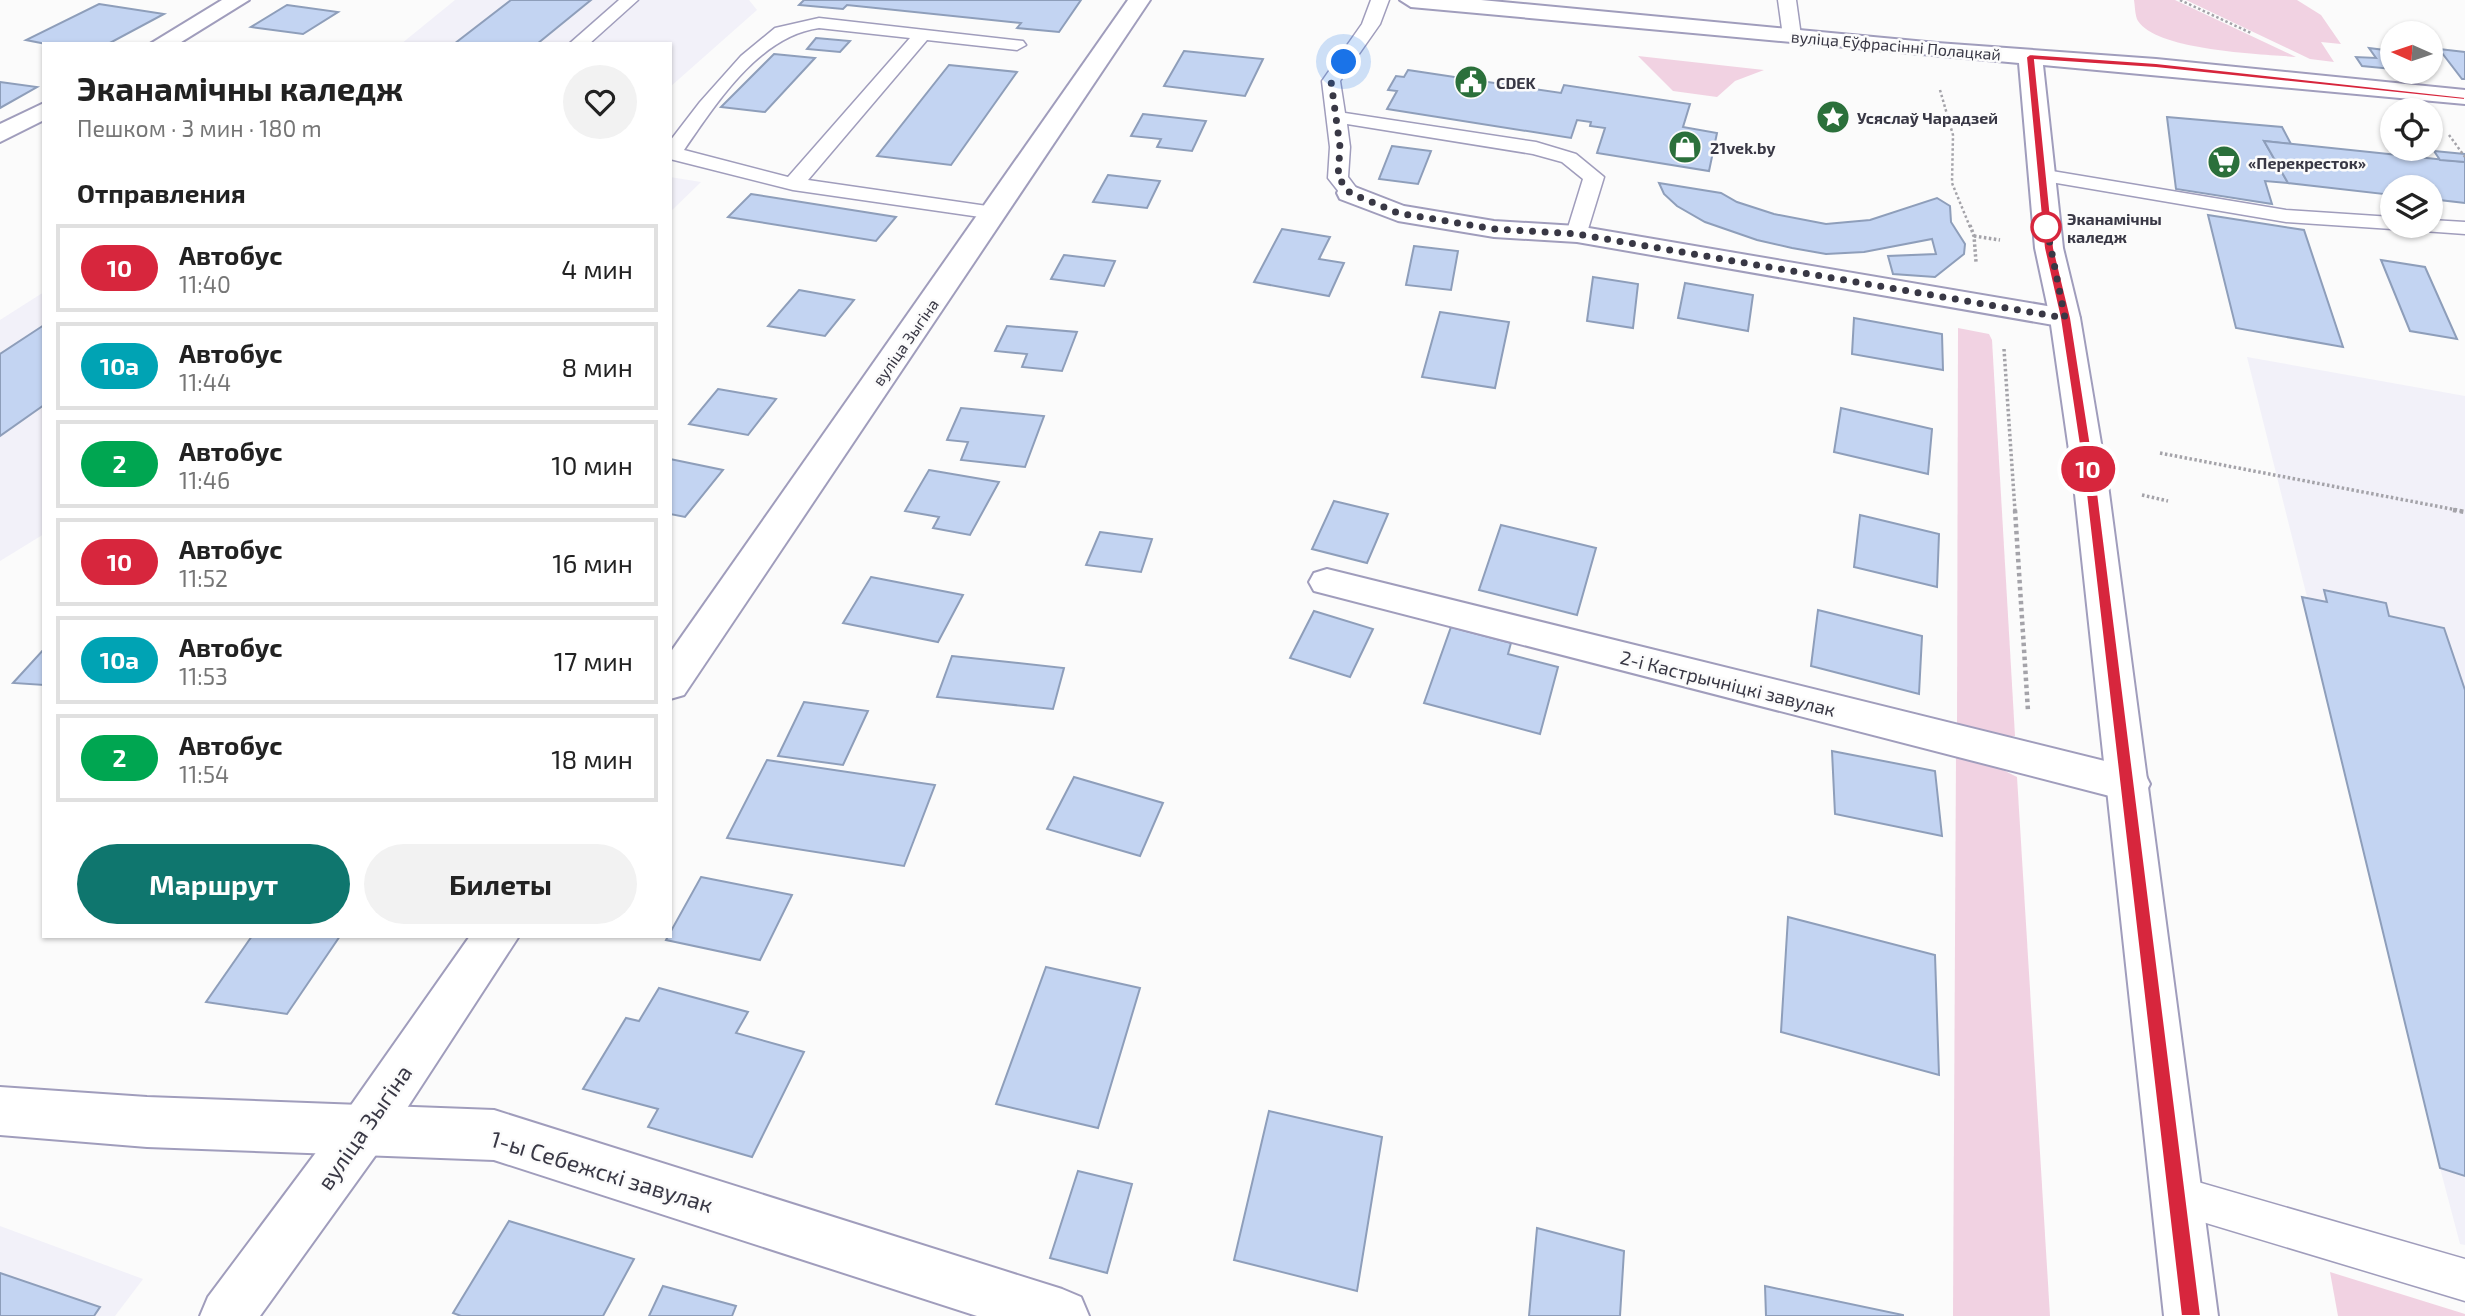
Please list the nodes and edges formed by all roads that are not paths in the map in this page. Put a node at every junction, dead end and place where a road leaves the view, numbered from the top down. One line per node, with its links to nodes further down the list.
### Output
1 (239, 0): 9 (street)
2 (629, 0): 10 (lane)
3 (1139, 0): 22 (street, вуліца Зыгіна)
4 (1380, 0): 15 (lane)
5 (1411, 0): 8 (street, вуліца Еўфрасінні Полацкай)
6 (1787, 0): 8 (lane)
7 (923, 34): 11 (lane); 17 (lane); 20 (lane)
8 (1792, 36): 12 (street, вуліца Еўфрасінні Полацкай)
9 (165, 42)
10 (580, 42)
11 (1017, 45)
12 (2030, 57): 13 (street, вуліца Еўфрасінні Полацкай); 19 (street)
13 (2465, 97)
14 (42, 111): 16 (street)
15 (1336, 117): 21 (lane); 26 (lane)
16 (0, 134)
17 (672, 152)
18 (672, 153): 20 (lane)
19 (2040, 175): 23 (lane); 27 (street)
20 (793, 184): 22 (lane)
21 (1350, 193): 26 (street)
22 (994, 213): 29 (street, вуліца Зыгіна)
23 (2380, 222)
24 (2443, 227): 25 (lane)
25 (2465, 228)
26 (1577, 234): 27 (street)
27 (2065, 318): 30 (street)
28 (1327, 582): 30 (street, 2-і Кастрычніцкі завулак)
29 (672, 681)
30 (2129, 784): 34 (street)
31 (495, 938): 33 (street, вуліца Зыгіна)
32 (0, 1111): 33 (street, 1-ы Себежскі завулак)
33 (365, 1128): 36 (street, вуліца Зыгіна); 37 (street, 1-ы Себежскі завулак)
34 (2177, 1196): 35 (lane); 38 (street)
35 (2465, 1280)
36 (228, 1316)
37 (1062, 1316)
38 (2191, 1316)

